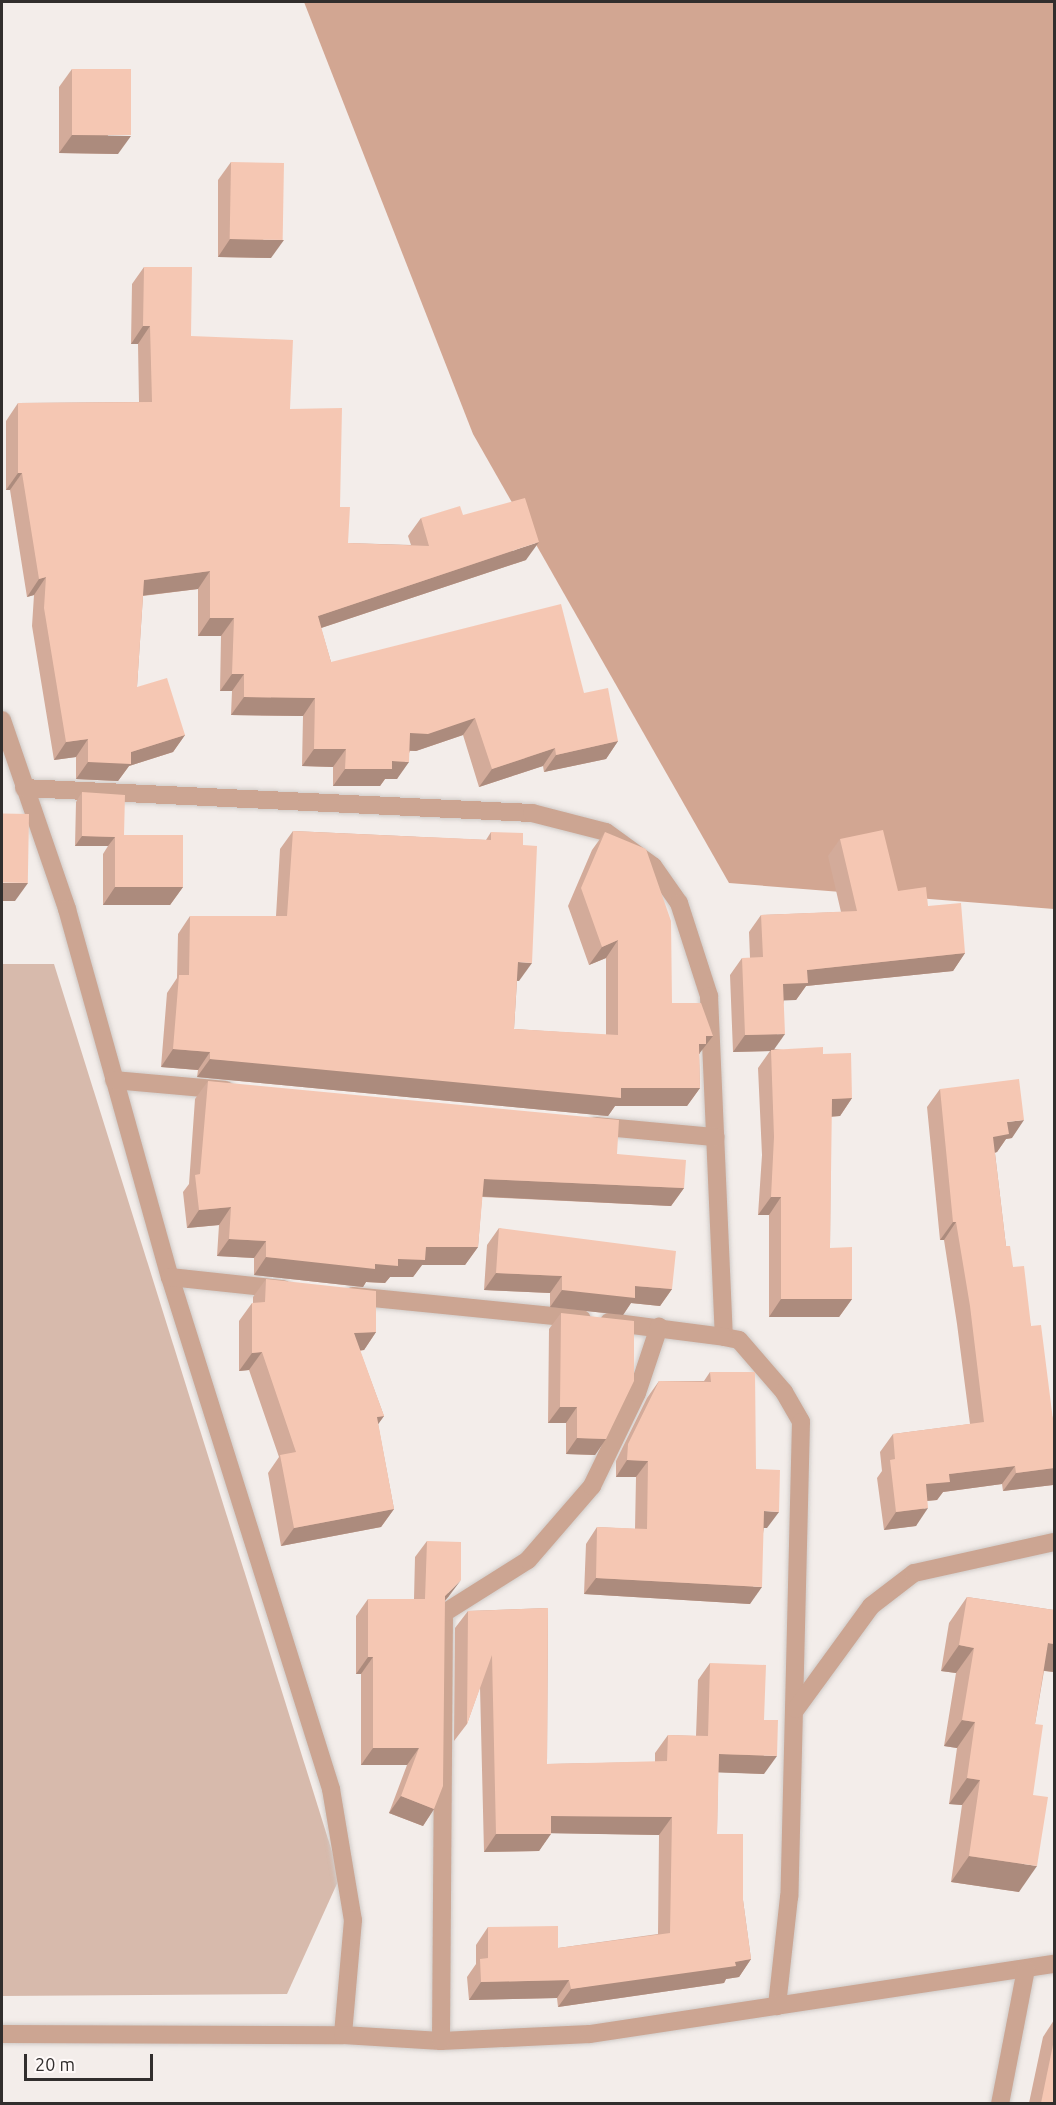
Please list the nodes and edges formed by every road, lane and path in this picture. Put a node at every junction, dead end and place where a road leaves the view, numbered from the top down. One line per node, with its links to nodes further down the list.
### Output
1 (2, 720): 2 (street)
2 (24, 788): 3 (street); 6 (street)
3 (114, 1080): 4 (street); 7 (street)
4 (244, 1092)
5 (574, 1124): 6 (street)
6 (715, 1137): 11 (street)
7 (170, 1277): 8 (street); 18 (street)
8 (301, 1291)
9 (337, 1294): 10 (street)
10 (659, 1327): 11 (street); 19 (street)
11 (724, 1337): 13 (street)
12 (1054, 1542): 13 (street)
13 (796, 1709): 16 (street)
14 (1054, 1964): 15 (street)
15 (1026, 1969): 16 (street); 20 (street)
16 (777, 2006): 19 (street)
17 (2, 2034): 18 (street)
18 (343, 2035): 19 (street)
19 (441, 2040)
20 (1000, 2103)

